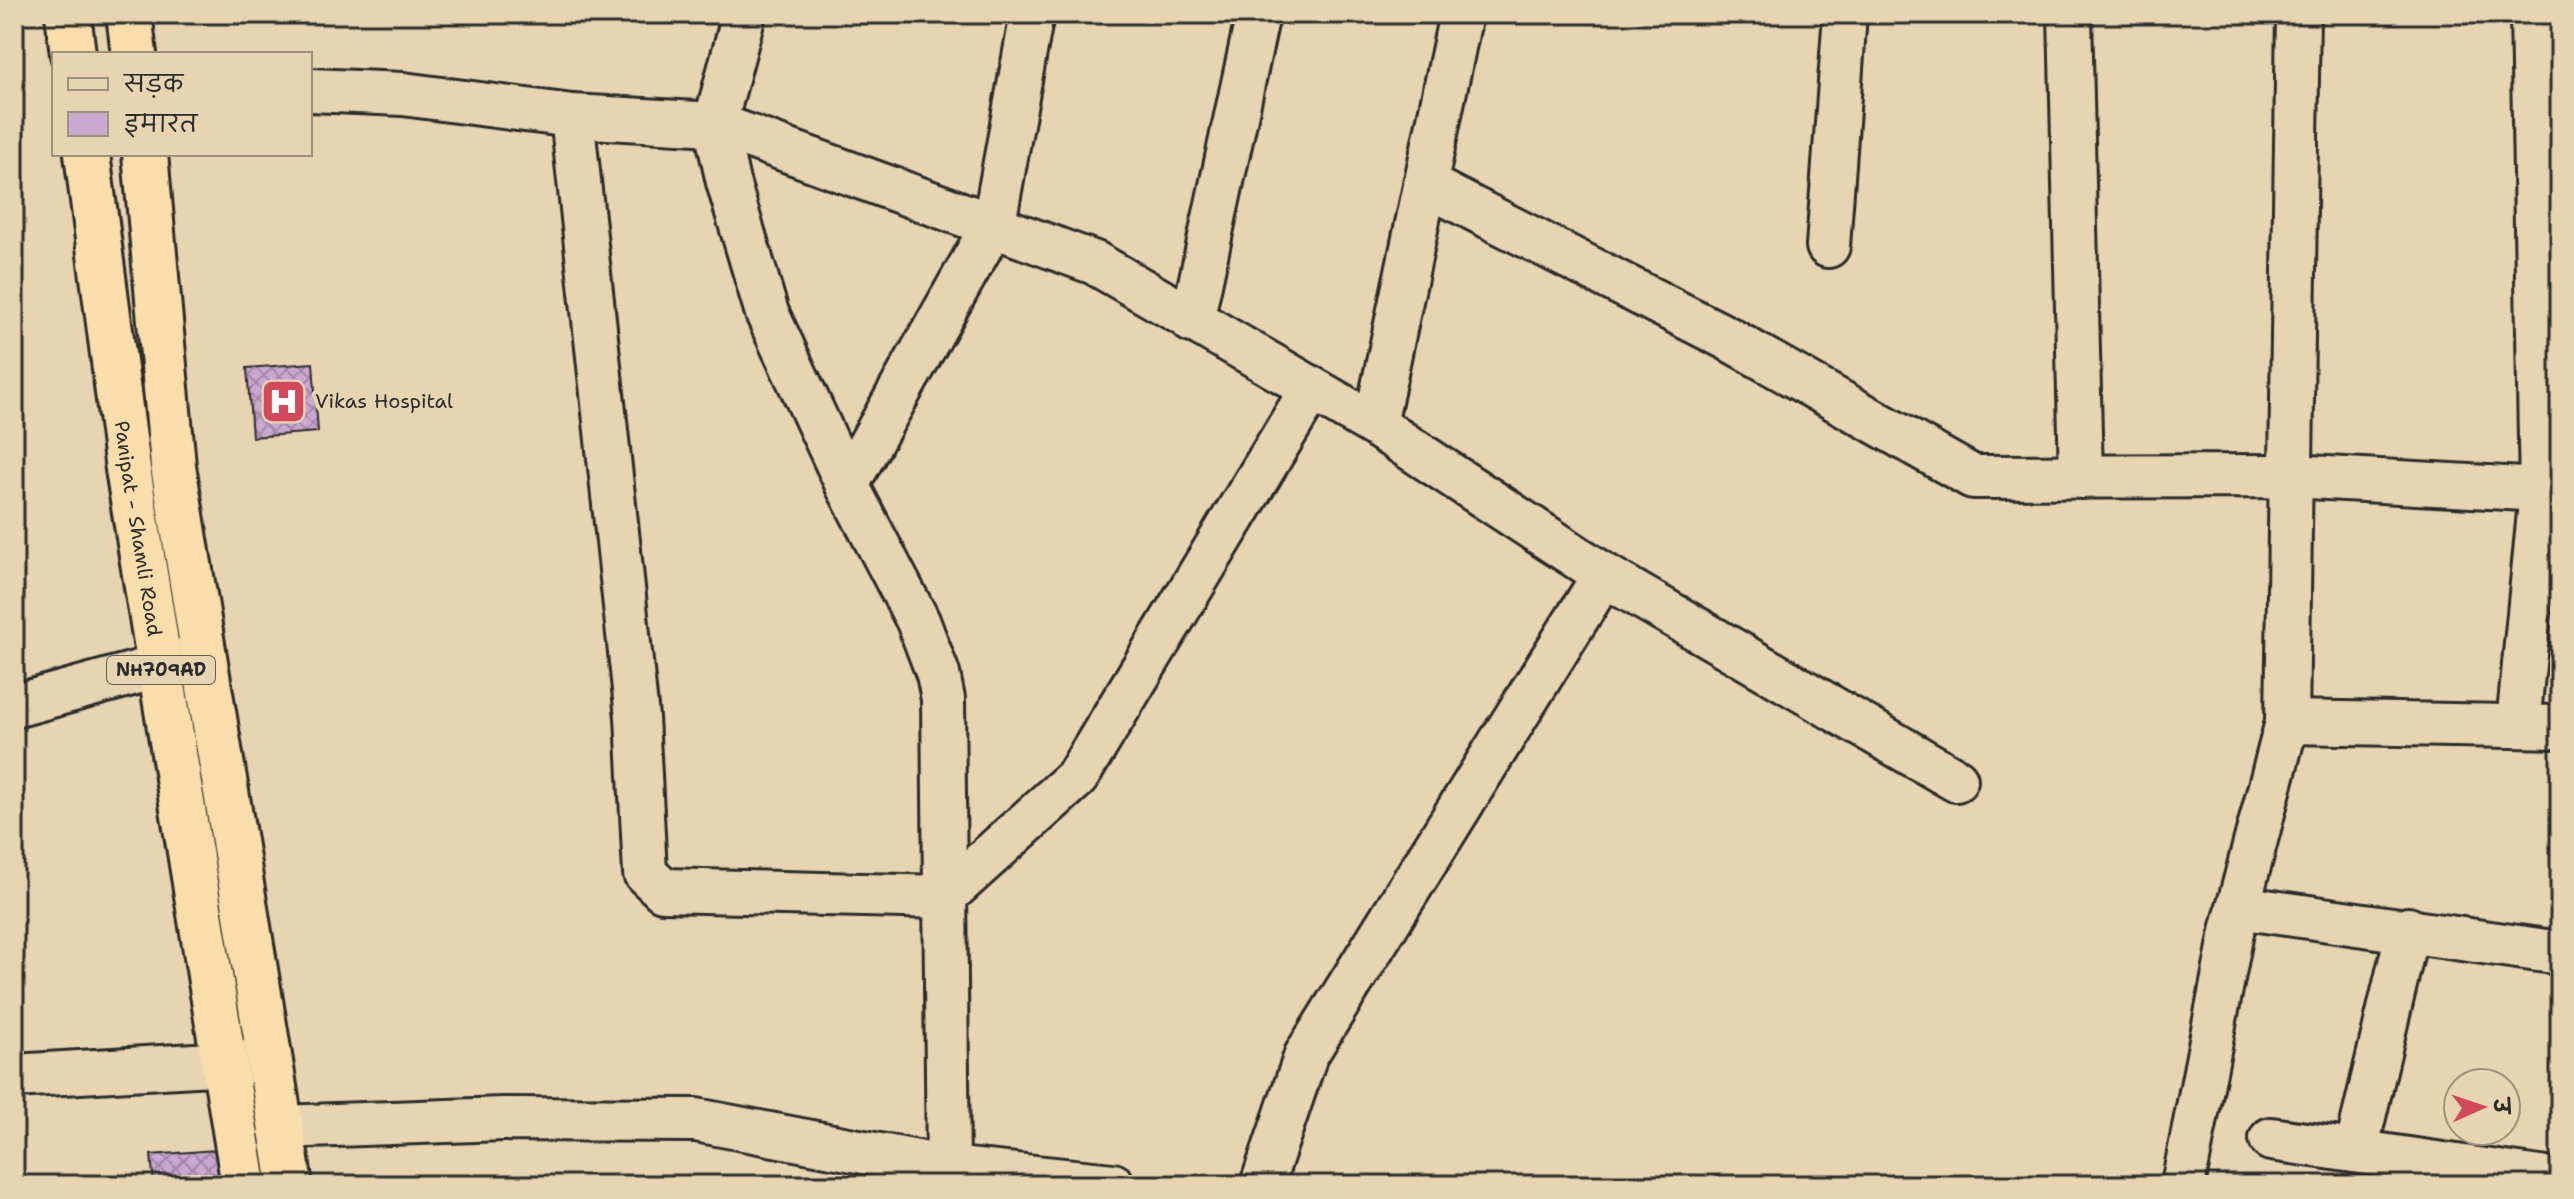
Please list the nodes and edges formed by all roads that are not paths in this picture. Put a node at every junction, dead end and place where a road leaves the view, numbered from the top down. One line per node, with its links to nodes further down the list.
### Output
1 (68, 14): 11 (highway)
2 (129, 14): 12 (highway)
3 (744, 14): 15 (street)
4 (1032, 14): 20 (street)
5 (1258, 14): 22 (street)
6 (1461, 14): 18 (street)
7 (1845, 14): 21 (street)
8 (2070, 14): 26 (street)
9 (2298, 14): 25 (street)
10 (2532, 14): 19 (street)
11 (73, 52)
12 (134, 52)
13 (312, 90): 14 (street)
14 (572, 116): 15 (street); 37 (street)
15 (715, 124): 20 (street); 27 (street)
16 (87, 156): 31 (highway, Panipat - Shamli Road / NH709AD)
17 (145, 156): 30 (highway, NH709AD)
18 (1425, 184): 24 (street); 26 (street)
19 (2548, 209): 28 (street)
20 (994, 223): 22 (street); 27 (street)
21 (1828, 246)
22 (1192, 321): 23 (street)
23 (1311, 390): 24 (street); 37 (street)
24 (1375, 425): 29 (street)
25 (2291, 476): 26 (street); 28 (street); 33 (street)
26 (2081, 477)
27 (847, 485): 37 (street)
28 (2550, 491): 34 (street)
29 (1604, 575): 36 (street); 52 (street)
30 (203, 654): 31 (street); 41 (highway, NH709AD)
31 (160, 666): 32 (street); 42 (highway, Panipat - Shamli Road / NH709AD)
32 (14, 706)
33 (2287, 722): 34 (street); 38 (street)
34 (2518, 725): 35 (street)
35 (2560, 727)
36 (1956, 780)
37 (944, 897): 47 (street)
38 (2238, 907): 39 (street); 53 (street)
39 (2408, 929): 40 (street); 46 (street)
40 (2560, 953)
41 (270, 1059): 42 (street); 44 (highway, NH709AD)
42 (224, 1065): 43 (street); 49 (highway, Panipat - Shamli Road / NH709AD)
43 (14, 1076)
44 (280, 1127): 47 (street); 50 (highway, NH709AD)
45 (2271, 1139): 46 (street)
46 (2356, 1151): 48 (street)
47 (948, 1168): 51 (street)
48 (2560, 1181)
49 (244, 1185)
50 (290, 1185)
51 (1113, 1185)
52 (1262, 1185)
53 (2183, 1185)

